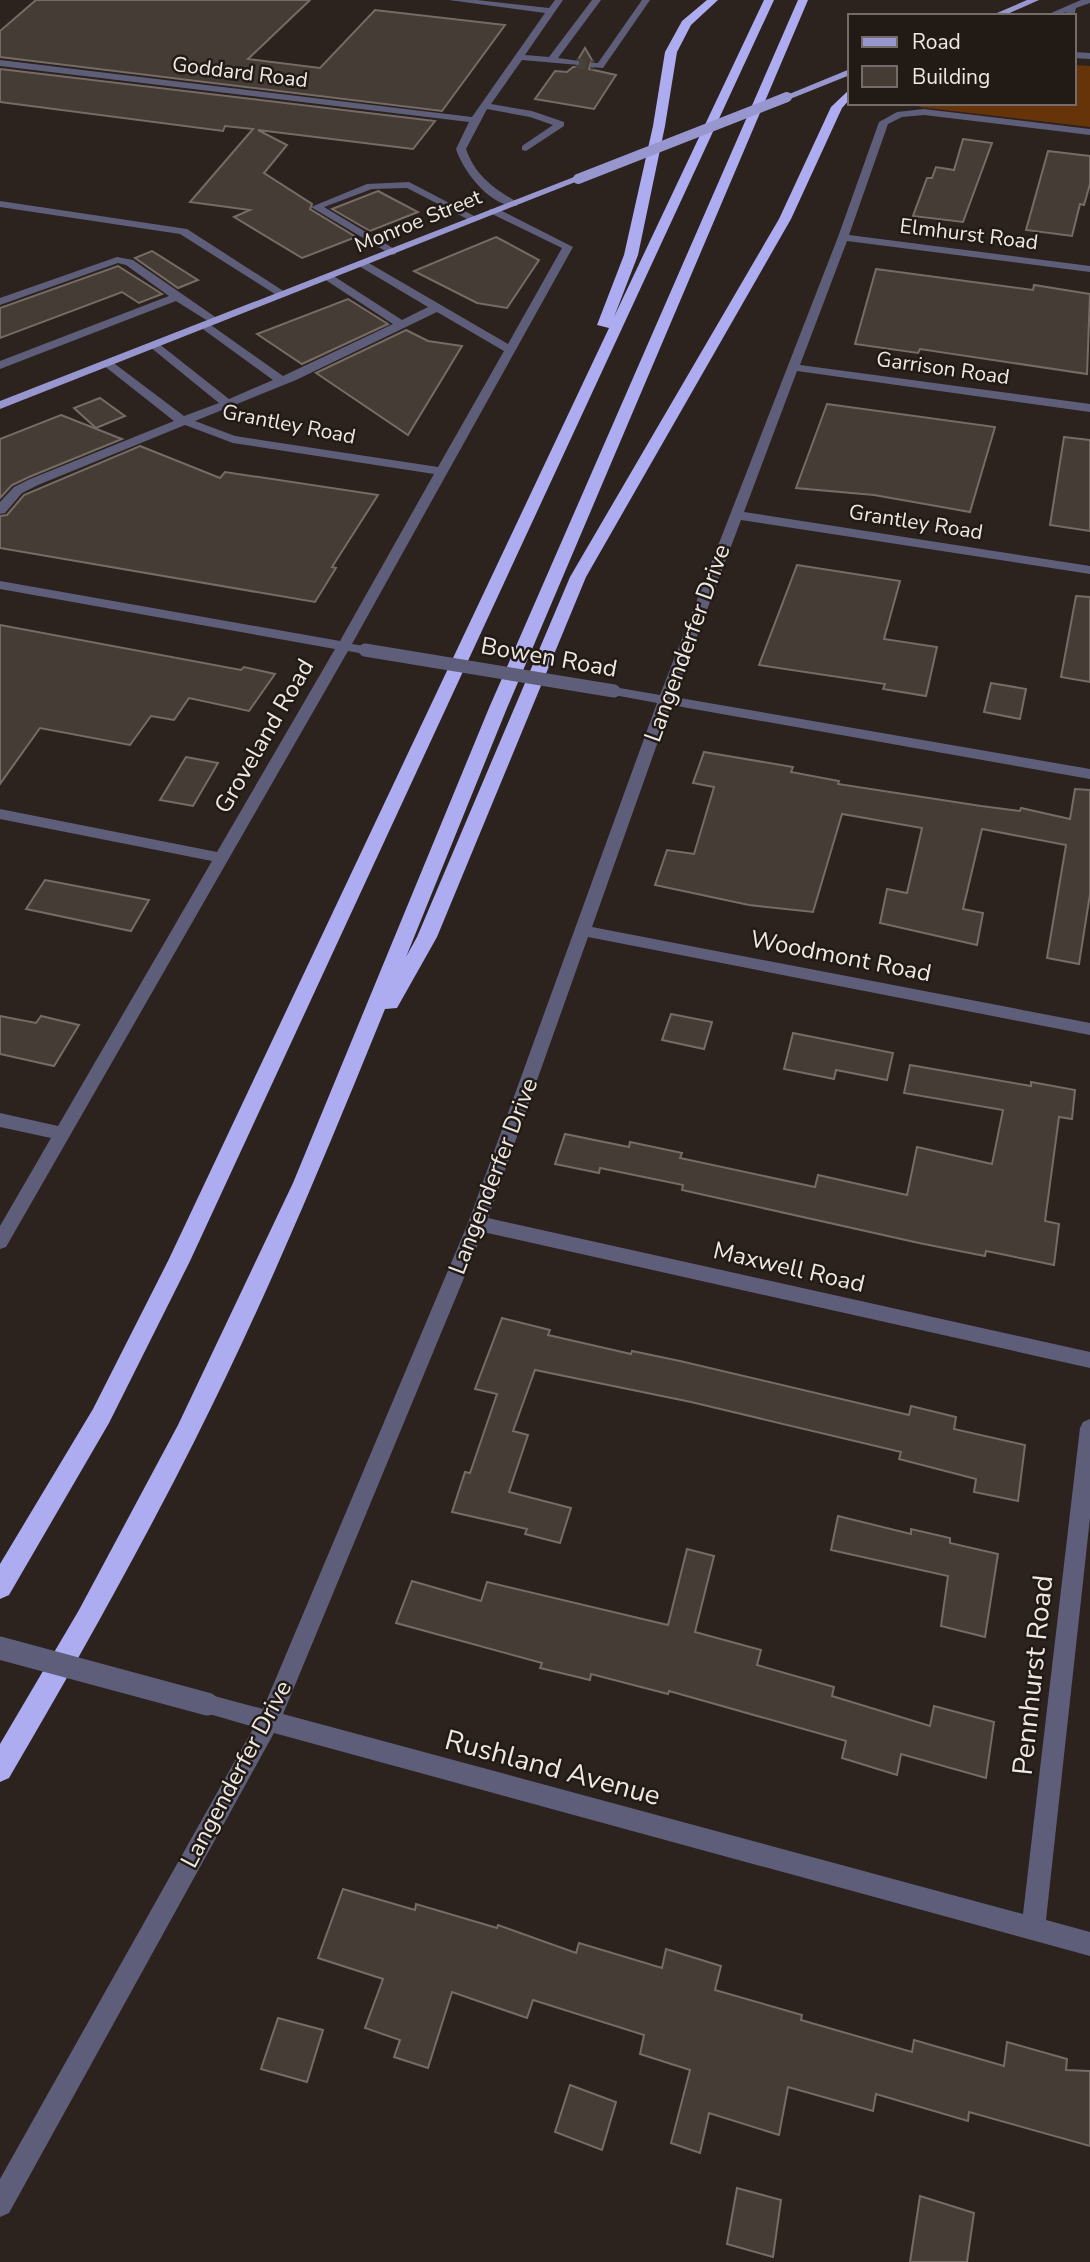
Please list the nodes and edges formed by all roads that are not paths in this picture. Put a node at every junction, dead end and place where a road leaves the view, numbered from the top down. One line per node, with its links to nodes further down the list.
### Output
1 (453, 0): 10 (street)
2 (559, 0): 10 (street)
3 (597, 0): 14 (street)
4 (646, 0): 17 (street)
5 (713, 0): 50 (highway)
6 (769, 0): 50 (highway)
7 (803, 0): 62 (highway)
8 (1035, 0): 12 (main road)
9 (1090, 0): 11 (street)
10 (552, 11): 13 (street)
11 (1071, 11)
12 (999, 14)
13 (519, 57): 14 (street); 20 (street)
14 (551, 61): 16 (street)
15 (0, 63): 21 (street, Goddard Road)
16 (576, 63)
17 (594, 65)
18 (848, 73): 25 (main road, Monroe Street, bridge)
19 (848, 94): 62 (highway)
20 (484, 106): 21 (street); 23 (street)
21 (475, 120): 25 (street)
22 (1090, 132): 28 (street, Langenderfer Drive)
23 (526, 148)
24 (0, 204): 33 (street)
25 (513, 204): 26 (main road, Monroe Street)
26 (494, 211): 27 (main road, Monroe Street); 40 (street, Groveland Road)
27 (475, 219): 29 (main road, Monroe Street); 29 (street)
28 (843, 237): 31 (street, Elmhurst Road); 43 (street, Langenderfer Drive)
29 (393, 252): 30 (main road, Monroe Street)
30 (363, 264): 32 (main road, Monroe Street); 36 (street)
31 (1090, 269)
32 (328, 277): 33 (main road, Monroe Street); 38 (street)
33 (282, 293): 37 (main road, Monroe Street)
34 (177, 298): 35 (street); 37 (street); 42 (street)
35 (0, 302)
36 (437, 307): 38 (street); 40 (street)
37 (210, 323): 39 (main road, Monroe Street); 44 (street)
38 (401, 324): 44 (street)
39 (154, 345): 41 (main road, Monroe Street); 45 (street)
40 (509, 349): 49 (street, Groveland Road)
41 (107, 363): 46 (main road, Monroe Street); 48 (street, Grantley Road)
42 (0, 365)
43 (791, 367): 47 (street, Garrison Road); 52 (street, Langenderfer Drive)
44 (282, 381): 45 (street)
45 (228, 404): 48 (street)
46 (0, 405)
47 (1090, 408)
48 (186, 421): 49 (street, Grantley Road); 51 (street)
49 (442, 471): 55 (street, Groveland Road)
50 (537, 500): 69 (highway)
51 (0, 510)
52 (735, 515): 53 (street, Grantley Road); 56 (street, Langenderfer Drive)
53 (1090, 570)
54 (0, 585): 55 (street, Bowen Road)
55 (344, 646): 56 (street, Bowen Road, bridge); 59 (street, Groveland Road)
56 (665, 701): 57 (street, Bowen Road); 60 (street, Langenderfer Drive)
57 (1090, 774)
58 (0, 814): 59 (street)
59 (221, 858): 64 (street, Groveland Road)
60 (584, 931): 61 (street, Woodmont Road); 65 (street, Langenderfer Drive)
61 (1090, 1029)
62 (345, 1085): 72 (highway)
63 (0, 1120): 64 (street)
64 (62, 1134): 66 (street, Groveland Road)
65 (477, 1223): 67 (street, Maxwell Road); 71 (street, Langenderfer Drive)
66 (0, 1242)
67 (1090, 1360)
68 (1090, 1428): 73 (street, Pennhurst Road)
69 (0, 1587)
70 (0, 1648): 71 (street, Rushland Avenue, bridge)
71 (270, 1721): 73 (street, Rushland Avenue); 75 (street, Langenderfer Drive)
72 (0, 1769)
73 (1033, 1929): 74 (street, Rushland Avenue)
74 (1090, 1944)
75 (0, 2204)

